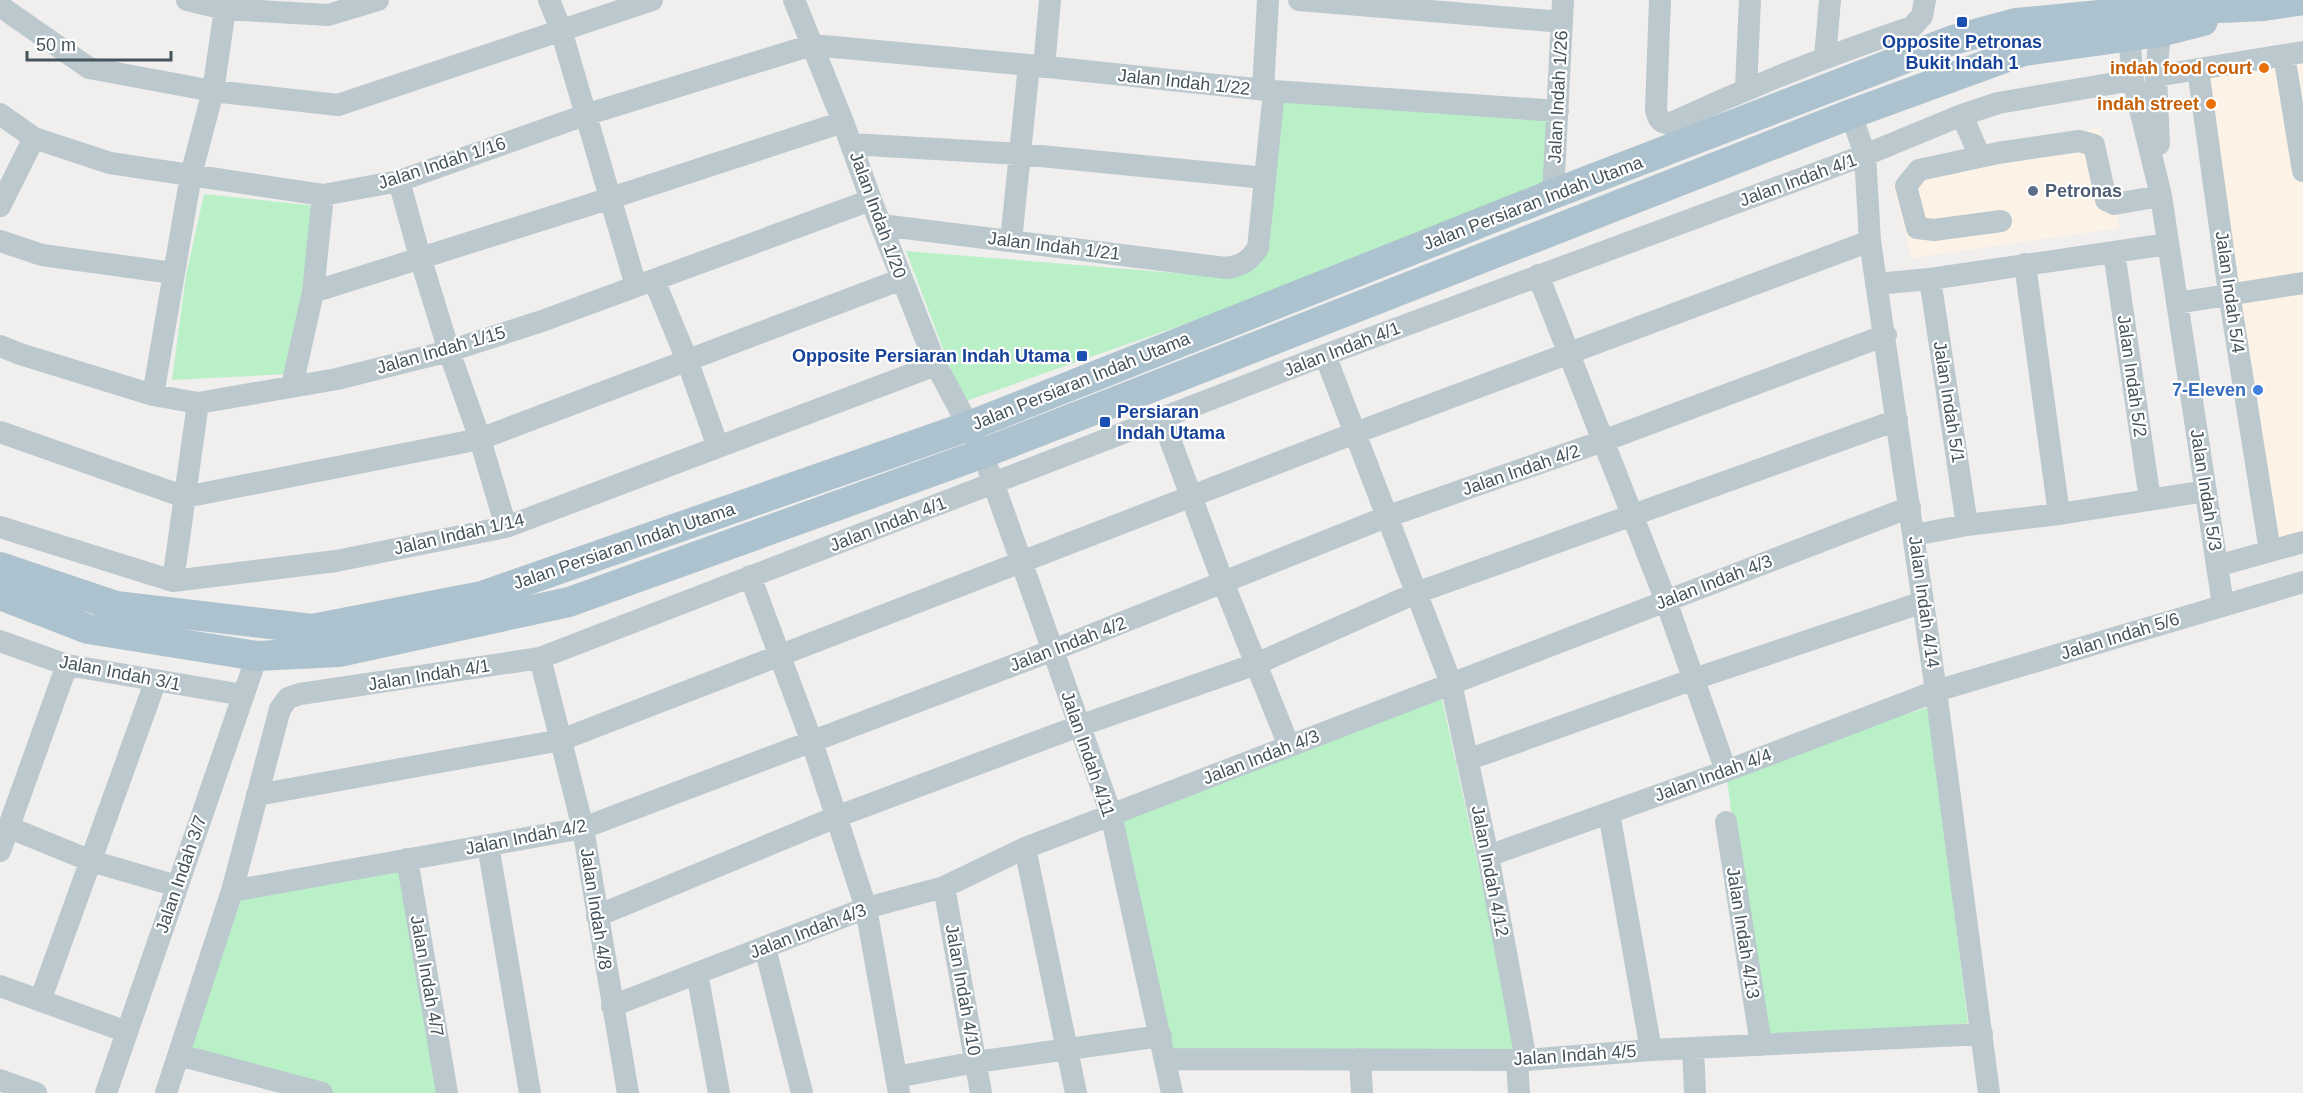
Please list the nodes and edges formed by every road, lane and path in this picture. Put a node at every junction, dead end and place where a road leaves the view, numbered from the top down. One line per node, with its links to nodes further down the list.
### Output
1 (187, 0): 15 (street)
2 (378, 0): 15 (street)
3 (549, 0): 19 (street)
4 (652, 0): 19 (street)
5 (794, 0): 20 (street, Jalan Indah 1/20)
6 (1050, 0): 23 (street)
7 (1269, 0): 29 (street)
8 (1299, 0): 16 (street)
9 (1660, 0): 27 (street)
10 (1750, 0): 27 (street)
11 (1830, 0): 22 (street)
12 (2303, 0): 17 (main road)
13 (1924, 4): 22 (street)
14 (0, 6): 28 (street)
15 (225, 9): 28 (street)
16 (1563, 11): 30 (street, Jalan Indah 1/26)
17 (2162, 14): 18 (main road); 25 (street, Jalan Indah 5/3)
18 (2131, 16): 26 (street, Jalan Indah 5/3); 32 (main road, Jalan Persiaran Indah Utama); 45 (main road, Jalan Persiaran Indah Utama)
19 (561, 30): 28 (street); 33 (street)
20 (812, 45): 23 (street, Jalan Indah 1/22); 33 (street, Jalan Indah 1/16); 35 (street, Jalan Indah 1/20)
21 (2294, 53): 24 (street); 41 (street)
22 (1825, 57): 27 (street)
23 (1036, 66): 29 (street, Jalan Indah 1/22); 38 (street)
24 (2198, 69): 25 (street); 68 (street, Jalan Indah 5/4)
25 (2156, 76): 47 (street, Jalan Indah 5/3)
26 (2133, 80): 34 (street); 47 (street, Jalan Indah 5/3)
27 (1746, 88)
28 (213, 91): 42 (street)
29 (1269, 91): 30 (street, Jalan Indah 1/22); 43 (street)
30 (1558, 111): 45 (street, Jalan Indah 1/26)
31 (0, 114): 36 (street, Jalan Indah 1/16)
32 (1851, 114): 39 (street, Jalan Indah 4/14); 88 (main road, Jalan Persiaran Indah Utama)
33 (585, 115): 44 (street, Jalan Indah 1/16); 48 (street)
34 (1962, 115): 39 (street); 40 (street)
35 (843, 122): 37 (street, Jalan Indah 1/20); 48 (street)
36 (34, 138): 42 (street, Jalan Indah 1/16); 50 (street)
37 (851, 144): 38 (street); 49 (street, Jalan Indah 1/20)
38 (1020, 154): 43 (street); 53 (street)
39 (1864, 155): 54 (street, Jalan Indah 4/14); 61 (street, Jalan Indah 4/1)
40 (1980, 157): 47 (street); 51 (street)
41 (2303, 171)
42 (191, 175): 46 (street, Jalan Indah 1/16); 60 (street)
43 (1265, 178): 53 (street, Jalan Indah 1/21)
44 (399, 181): 46 (street, Jalan Indah 1/16); 58 (street)
45 (1553, 194): 82 (main road, Jalan Persiaran Indah Utama)
46 (323, 195): 67 (street)
47 (2161, 196): 56 (street, Jalan Indah 5/3)
48 (611, 198): 58 (street); 64 (street)
49 (871, 200): 52 (street, Jalan Indah 1/20); 64 (street, Jalan Indah 1/15)
50 (0, 206)
51 (2001, 221)
52 (881, 225): 53 (street, Jalan Indah 1/21); 62 (street, Jalan Indah 1/20)
53 (1011, 241)
54 (1870, 241): 66 (street, Jalan Indah 4/14); 73 (street)
55 (0, 242): 60 (street)
56 (2168, 244): 57 (street); 69 (street, Jalan Indah 5/3)
57 (2114, 252): 59 (street); 93 (street, Jalan Indah 5/2)
58 (420, 257): 67 (street); 72 (street)
59 (2025, 264): 63 (street); 96 (street)
60 (173, 273): 78 (street)
61 (1538, 275): 73 (street); 74 (street, Jalan Indah 4/1)
62 (902, 279): 75 (street); 76 (street, Jalan Indah 1/20)
63 (1930, 279): 66 (street); 98 (street, Jalan Indah 5/1)
64 (645, 283): 72 (street, Jalan Indah 1/15); 75 (street)
65 (2303, 283): 68 (street)
66 (1876, 284): 70 (street, Jalan Indah 4/14)
67 (313, 291): 77 (street)
68 (2229, 293): 69 (street); 103 (street, Jalan Indah 5/4)
69 (2177, 303): 90 (street, Jalan Indah 5/3)
70 (1886, 335): 81 (street, Jalan Indah 4/14); 86 (street, Jalan Indah 4/2)
71 (0, 346): 78 (street, Jalan Indah 1/15)
72 (448, 351): 77 (street, Jalan Indah 1/15); 85 (street)
73 (1568, 354): 84 (street); 86 (street)
74 (1325, 355): 80 (street, Jalan Indah 4/1); 84 (street, Jalan Indah 4/12)
75 (687, 360): 85 (street); 87 (street)
76 (936, 365): 82 (street, Jalan Indah 1/20); 87 (street, Jalan Indah 1/14)
77 (292, 386): 79 (street, Jalan Indah 1/15)
78 (153, 395): 79 (street, Jalan Indah 1/15)
79 (198, 403): 91 (street)
80 (1162, 418): 89 (street, Jalan Indah 4/1); 92 (street)
81 (1897, 420): 94 (street, Jalan Indah 4/14); 95 (street)
82 (969, 426): 88 (street, Jalan Indah 4/11); 106 (main road, Jalan Persiaran Indah Utama)
83 (0, 432): 91 (street)
84 (1355, 434): 92 (street); 97 (street, Jalan Indah 4/12)
85 (480, 439): 91 (street); 99 (street)
86 (1603, 441): 95 (street); 97 (street, Jalan Indah 4/2)
87 (718, 447): 99 (street, Jalan Indah 1/14)
88 (981, 454): 89 (street, Jalan Indah 4/11); 119 (main road, Jalan Persiaran Indah Utama)
89 (994, 484): 104 (street, Jalan Indah 4/11); 107 (street, Jalan Indah 4/1)
90 (2206, 491): 93 (street); 105 (street, Jalan Indah 5/3)
91 (185, 497): 108 (street)
92 (1192, 498): 104 (street); 109 (street)
93 (2150, 500): 96 (street)
94 (1910, 507): 101 (street, Jalan Indah 4/14); 113 (street, Jalan Indah 4/3)
95 (1631, 514): 111 (street); 113 (street)
96 (2059, 514): 98 (street)
97 (1386, 517): 109 (street, Jalan Indah 4/2); 111 (street, Jalan Indah 4/12)
98 (1968, 525): 101 (street)
99 (506, 527): 108 (street, Jalan Indah 1/14)
100 (0, 528): 108 (street, Jalan Indah 1/14)
101 (1914, 535): 114 (street, Jalan Indah 4/14)
102 (2303, 542): 103 (street)
103 (2270, 551): 105 (street)
104 (1021, 562): 117 (street, Jalan Indah 4/11); 118 (street)
105 (2217, 566): 115 (street, Jalan Indah 5/3)
106 (0, 567)
107 (750, 576): 118 (street); 120 (street, Jalan Indah 4/1)
108 (173, 581)
109 (1223, 582): 117 (street, Jalan Indah 4/2); 121 (street)
110 (2303, 582): 115 (street, Jalan Indah 5/6)
111 (1416, 593): 121 (street); 125 (street, Jalan Indah 4/12)
112 (0, 595): 119 (main road, Jalan Persiaran Indah Utama)
113 (1666, 601): 124 (street); 125 (street, Jalan Indah 4/3)
114 (1923, 602): 124 (street); 126 (street, Jalan Indah 4/14)
115 (2223, 606): 126 (street, Jalan Indah 5/6)
116 (0, 641): 122 (street, Jalan Indah 3/1)
117 (1052, 651): 128 (street, Jalan Indah 4/11); 130 (street, Jalan Indah 4/2)
118 (779, 655): 129 (street); 130 (street)
119 (256, 656): 127 (street, Jalan Indah 3/7)
120 (540, 658): 129 (street, Jalan Indah 4/8); 134 (street, Jalan Indah 4/1)
121 (1256, 664): 128 (street); 131 (street)
122 (67, 665): 123 (street, Jalan Indah 3/1); 139 (street)
123 (156, 680): 127 (street, Jalan Indah 3/1); 146 (street)
124 (1694, 680): 132 (street); 133 (street)
125 (1451, 683): 131 (street, Jalan Indah 4/3); 132 (street, Jalan Indah 4/12)
126 (1936, 691): 133 (street, Jalan Indah 4/4); 158 (street, Jalan Indah 4/14)
127 (243, 695): 147 (street, Jalan Indah 3/7)
128 (1079, 726): 136 (street, Jalan Indah 4/11); 137 (street)
129 (561, 740): 134 (street); 140 (street, Jalan Indah 4/8)
130 (812, 742): 137 (street); 140 (street, Jalan Indah 4/2)
131 (1289, 746): 136 (street, Jalan Indah 4/3)
132 (1467, 760): 144 (street, Jalan Indah 4/12)
133 (1726, 771): 135 (street, Jalan Indah 4/4)
134 (257, 795): 149 (street, Jalan Indah 4/1)
135 (1609, 813): 144 (street, Jalan Indah 4/4); 163 (street)
136 (1111, 814): 142 (street, Jalan Indah 4/3); 159 (street, Jalan Indah 4/11)
137 (836, 817): 150 (street); 151 (street)
138 (1726, 822): 160 (street, Jalan Indah 4/13)
139 (8, 827): 143 (street); 146 (street)
140 (583, 828): 141 (street, Jalan Indah 4/2); 151 (street, Jalan Indah 4/8)
141 (488, 845): 145 (street, Jalan Indah 4/2); 176 (street)
142 (1025, 848): 148 (street, Jalan Indah 4/3); 162 (street)
143 (0, 851)
144 (1488, 856): 167 (street, Jalan Indah 4/12)
145 (407, 859): 149 (street, Jalan Indah 4/2); 175 (street, Jalan Indah 4/7)
146 (91, 861): 147 (street); 155 (street)
147 (177, 886): 157 (street, Jalan Indah 3/7)
148 (944, 887): 150 (street, Jalan Indah 4/3); 168 (street, Jalan Indah 4/10)
149 (232, 891): 164 (street, Jalan Indah 4/1)
150 (866, 908): 152 (street, Jalan Indah 4/3); 170 (street)
151 (597, 916): 156 (street, Jalan Indah 4/8)
152 (765, 948): 153 (street, Jalan Indah 4/3); 179 (street)
153 (697, 973): 156 (street, Jalan Indah 4/3); 178 (street)
154 (0, 986): 155 (street)
155 (40, 1000): 157 (street)
156 (612, 1006): 177 (street, Jalan Indah 4/8)
157 (128, 1032): 172 (street, Jalan Indah 3/7)
158 (1982, 1034): 160 (street, Jalan Indah 4/5); 186 (street, Jalan Indah 4/14)
159 (1161, 1036): 162 (street); 165 (street, Jalan Indah 4/11)
160 (1761, 1045): 161 (street, Jalan Indah 4/5)
161 (1693, 1048): 163 (street, Jalan Indah 4/5); 185 (street)
162 (1067, 1049): 168 (street); 181 (street)
163 (1651, 1050): 167 (street, Jalan Indah 4/5)
164 (179, 1055): 173 (street, Jalan Indah 4/1); 174 (street)
165 (1166, 1059): 166 (street, Jalan Indah 4/5); 182 (street, Jalan Indah 4/11)
166 (1360, 1059): 167 (street, Jalan Indah 4/5); 183 (street)
167 (1522, 1060): 184 (street, Jalan Indah 4/12)
168 (976, 1062): 170 (street); 180 (street, Jalan Indah 4/10)
169 (0, 1080): 171 (street)
170 (897, 1085)
171 (36, 1093)
172 (106, 1093)
173 (166, 1093)
174 (322, 1093)
175 (447, 1093)
176 (530, 1093)
177 (628, 1093)
178 (719, 1093)
179 (802, 1093)
180 (981, 1093)
181 (1076, 1093)
182 (1172, 1093)
183 (1362, 1093)
184 (1519, 1093)
185 (1695, 1093)
186 (1989, 1093)

